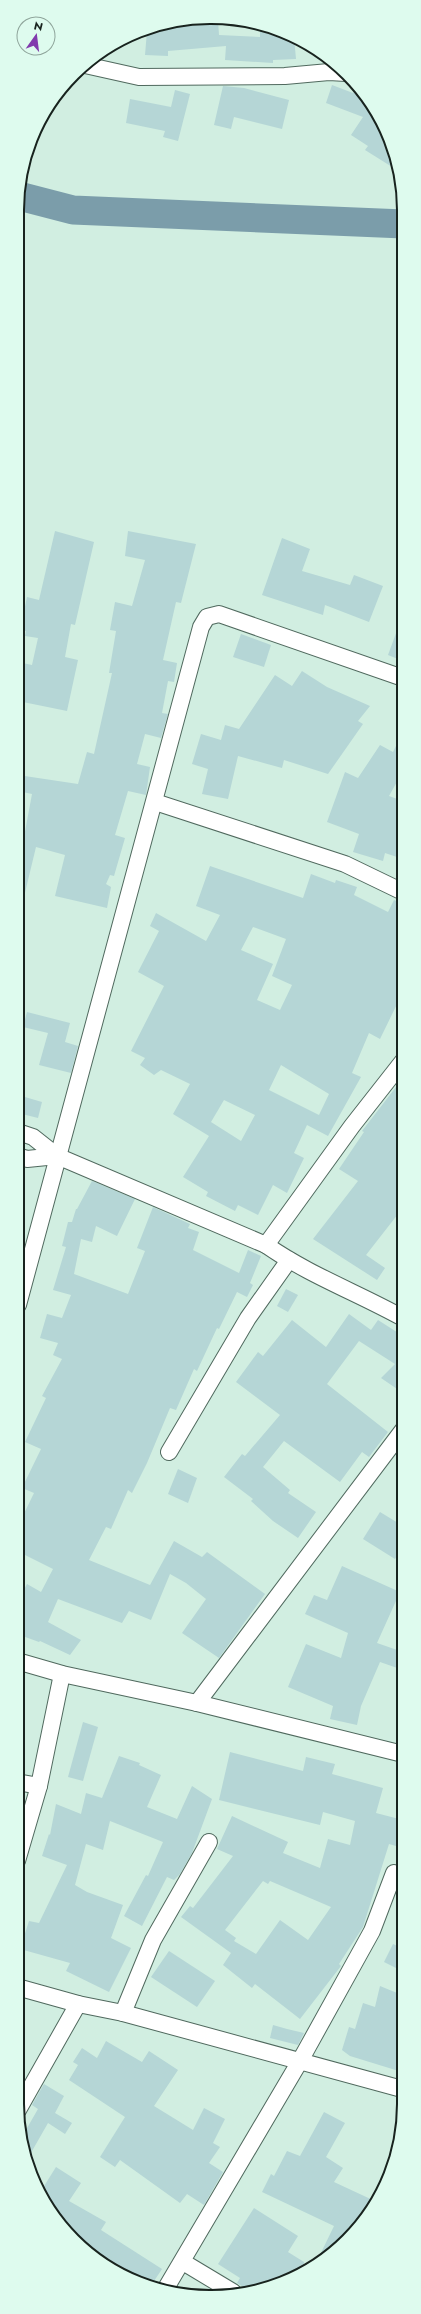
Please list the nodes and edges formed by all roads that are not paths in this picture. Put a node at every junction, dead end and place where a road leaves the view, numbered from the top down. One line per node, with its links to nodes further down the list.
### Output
1 (92, 67): 2 (street)
2 (335, 72)
3 (397, 676): 4 (street)
4 (155, 802): 5 (street); 8 (street)
5 (397, 889)
6 (397, 1069): 10 (street)
7 (24, 1134): 8 (street)
8 (57, 1156): 9 (street); 10 (street); 12 (street)
9 (24, 1158)
10 (266, 1245): 11 (street)
11 (288, 1260): 13 (street); 15 (street)
12 (24, 1283)
13 (397, 1315)
14 (397, 1438): 18 (street)
15 (169, 1452)
16 (24, 1663): 17 (street)
17 (62, 1674): 18 (street); 21 (street)
18 (197, 1703): 19 (street)
19 (397, 1753)
20 (24, 1783): 21 (street)
21 (39, 1786): 22 (street)
22 (24, 1837)
23 (209, 1842): 27 (street)
24 (394, 1873): 28 (street)
25 (24, 1989): 26 (street)
26 (78, 2004): 27 (street); 30 (street)
27 (123, 2013): 28 (street)
28 (300, 2061): 29 (street); 31 (street)
29 (397, 2088)
30 (24, 2099)
31 (183, 2262): 32 (street); 33 (street)
32 (168, 2285)
33 (228, 2289)

